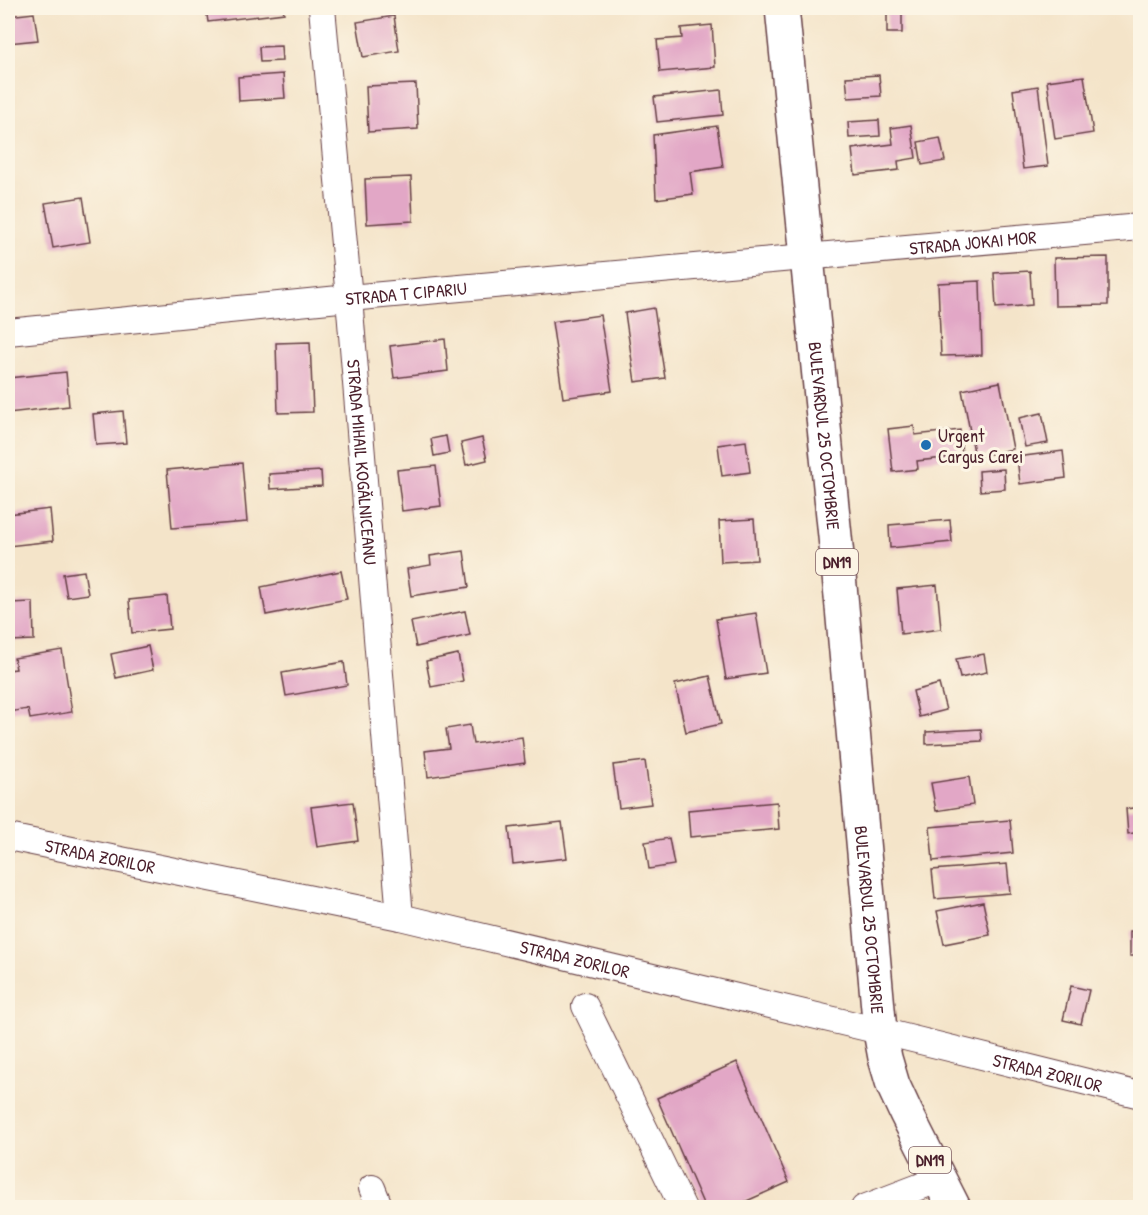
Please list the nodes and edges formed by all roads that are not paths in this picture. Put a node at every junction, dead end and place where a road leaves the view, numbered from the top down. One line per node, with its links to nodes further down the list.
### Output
1 (322, 8): 5 (street, STRADA MIHAIL KOGĂLNICEANU)
2 (782, 8): 4 (main road, BULEVARDUL 25 OCTOMBRIE / DN19)
3 (1140, 227): 4 (street, STRADA JOKAI MOR)
4 (806, 258): 5 (street, STRADA T CIPARIU); 10 (main road, BULEVARDUL 25 OCTOMBRIE / DN19)
5 (349, 298): 6 (street, STRADA T CIPARIU); 8 (street, STRADA MIHAIL KOGĂLNICEANU)
6 (8, 332)
7 (8, 837): 8 (street, STRADA ZORILOR)
8 (400, 917): 10 (street, STRADA ZORILOR)
9 (585, 1006): 13 (street)
10 (880, 1031): 11 (street, STRADA ZORILOR); 12 (main road, BULEVARDUL 25 OCTOMBRIE / DN19)
11 (1140, 1095)
12 (947, 1193): 14 (street)
13 (683, 1208)
14 (864, 1208)

